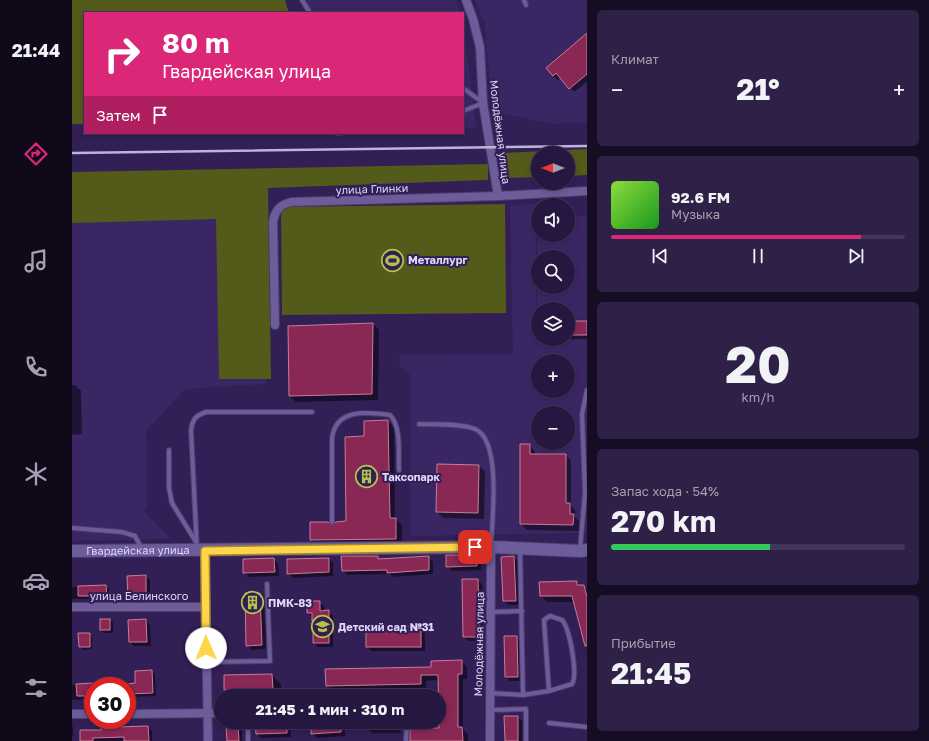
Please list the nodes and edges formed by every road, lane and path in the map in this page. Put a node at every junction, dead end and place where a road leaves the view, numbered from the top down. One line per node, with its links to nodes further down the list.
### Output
1 (302, 0): 3 (lane)
2 (466, 0): 5 (street, Молодёжная улица)
3 (309, 12)
4 (464, 89): 5 (lane)
5 (484, 103): 6 (lane); 8 (street, Молодёжная улица)
6 (464, 110)
7 (587, 191): 8 (street, улица Глинки)
8 (498, 196): 9 (street, улица Глинки)
9 (275, 325)
10 (587, 390): 22 (lane)
11 (312, 412): 19 (lane)
12 (419, 424): 17 (lane)
13 (168, 450): 19 (lane)
14 (399, 470): 15 (lane)
15 (332, 522)
16 (72, 528): 20 (lane)
17 (491, 547): 18 (street, Гвардейская улица); 19 (street, Гвардейская улица); 27 (street, Молодёжная улица)
18 (520, 547): 22 (street, Гвардейская улица); 26 (lane)
19 (199, 548): 20 (street, Гвардейская улица); 25 (street)
20 (143, 551): 21 (street, Гвардейская улица)
21 (72, 552)
22 (585, 553)
23 (267, 584): 28 (lane)
24 (72, 607): 25 (street, улица Белинского)
25 (205, 607): 28 (street)
26 (522, 611): 27 (lane); 31 (lane)
27 (491, 612): 30 (street, Молодёжная улица)
28 (206, 662): 33 (street)
29 (549, 691): 29 (lane); 31 (lane)
30 (490, 693): 31 (lane); 32 (street, Молодёжная улица)
31 (524, 695)
32 (490, 710): 45 (street, Молодёжная улица); 46 (lane)
33 (207, 713): 34 (street); 37 (street); 42 (street)
34 (214, 713)
35 (72, 714): 36 (street)
36 (84, 714)
37 (136, 714)
38 (549, 723): 39 (lane)
39 (587, 727)
40 (248, 729): 43 (lane)
41 (407, 729): 44 (lane)
42 (208, 741)
43 (248, 741)
44 (406, 741)
45 (490, 741)
46 (526, 741)

